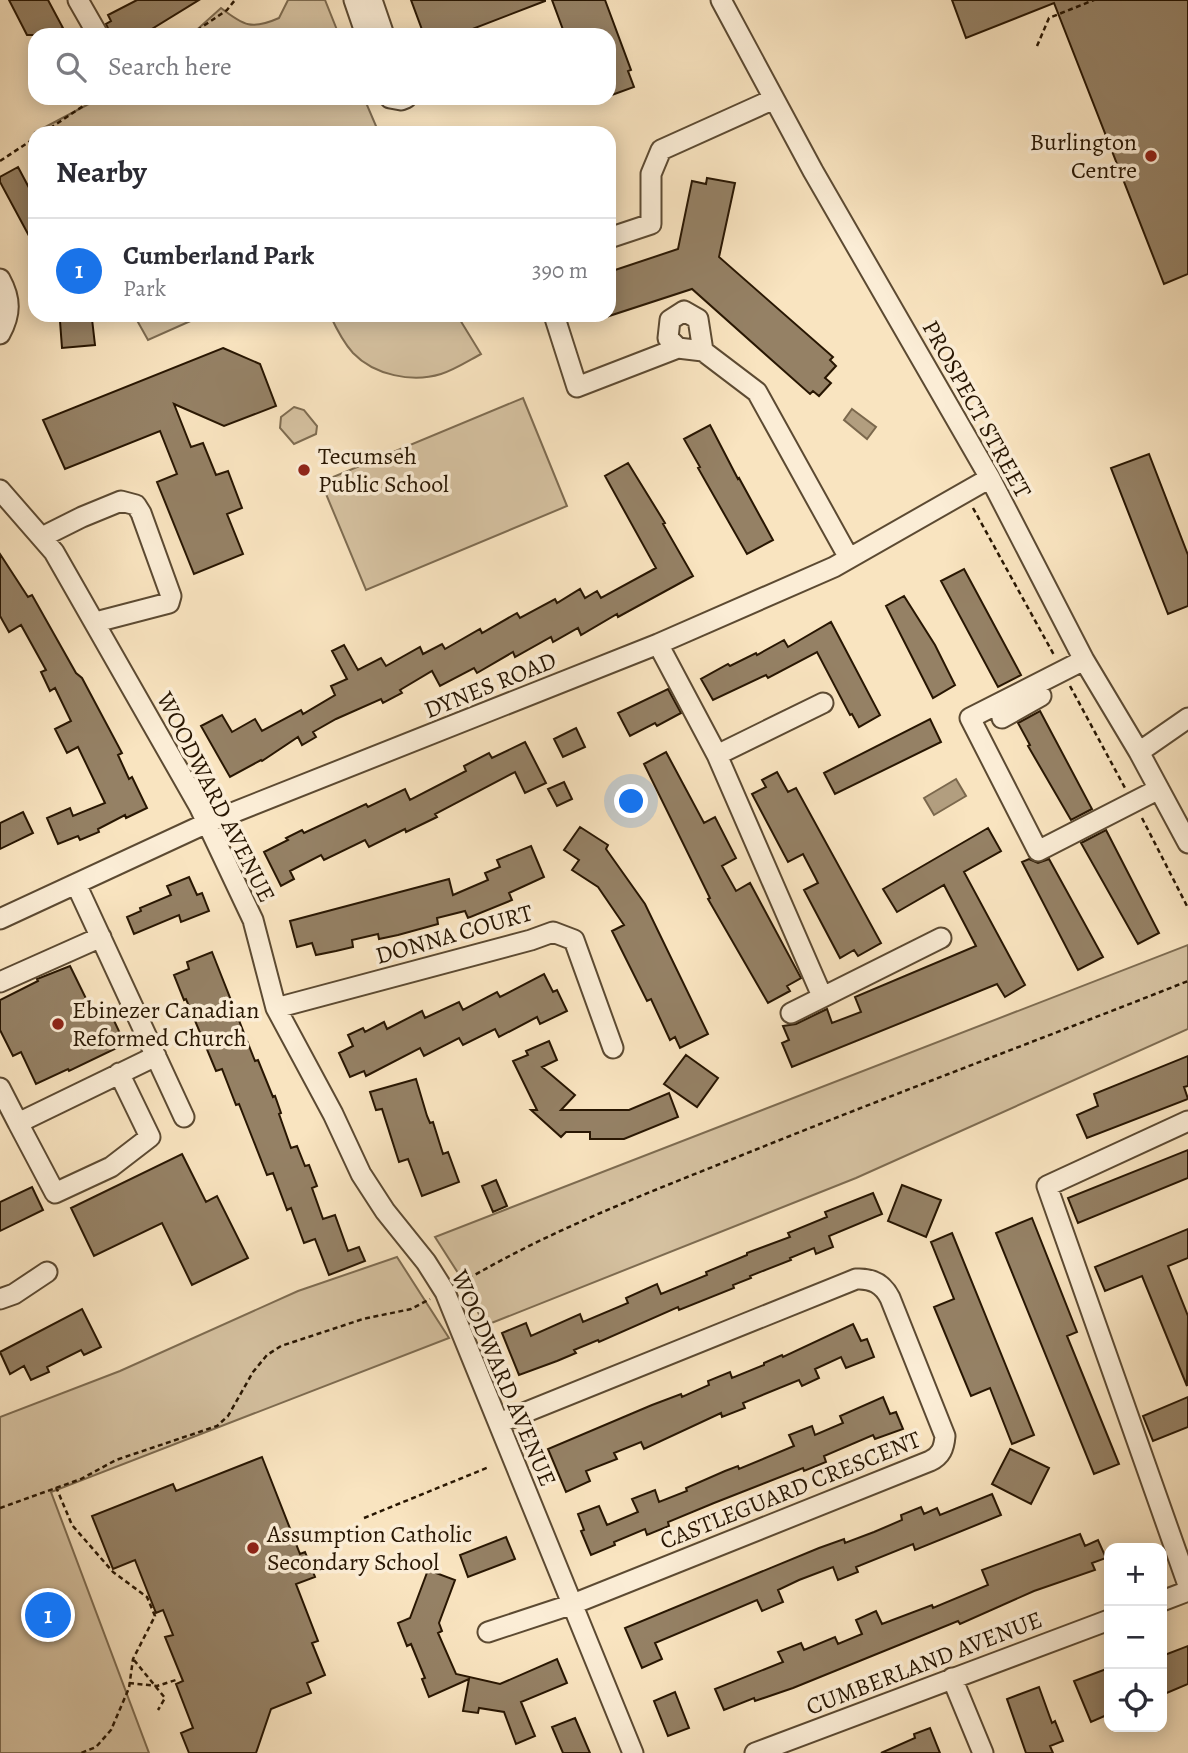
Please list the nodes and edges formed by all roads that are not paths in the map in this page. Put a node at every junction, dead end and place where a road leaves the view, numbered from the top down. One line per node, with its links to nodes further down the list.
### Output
1 (354, 0): 6 (street)
2 (372, 0): 7 (street)
3 (721, 0): 8 (street, PROSPECT STREET)
4 (80, 1): 5 (street)
5 (94, 28)
6 (364, 28)
7 (382, 28)
8 (775, 99): 9 (street); 15 (street, PROSPECT STREET)
9 (616, 236)
10 (0, 279): 12 (street)
11 (556, 322): 13 (street)
12 (0, 334)
13 (678, 348): 14 (street); 14 (street)
14 (703, 351): 18 (street)
15 (990, 478): 18 (street, DYNES ROAD); 21 (street, PROSPECT STREET)
16 (0, 490): 17 (street, WOODWARD AVENUE)
17 (42, 537): 19 (street, WOODWARD AVENUE); 19 (street)
18 (849, 558): 20 (street, DYNES ROAD)
19 (96, 622): 29 (street, WOODWARD AVENUE)
20 (658, 644): 27 (street); 29 (street, DYNES ROAD)
21 (1084, 660): 22 (street); 26 (street, PROSPECT STREET)
22 (1056, 674): 24 (street); 28 (street)
23 (823, 703): 27 (street)
24 (1002, 718)
25 (1188, 718): 26 (street)
26 (1139, 752): 28 (street, PROSPECT STREET)
27 (716, 755): 36 (street)
28 (1159, 789): 30 (street, PROSPECT STREET)
29 (207, 823): 31 (street, DYNES ROAD); 37 (street, WOODWARD AVENUE)
30 (1188, 843)
31 (76, 884): 32 (street, DYNES ROAD); 33 (street)
32 (0, 919)
33 (101, 937): 35 (street); 40 (street)
34 (941, 938): 36 (street)
35 (0, 982)
36 (822, 996): 38 (street)
37 (276, 1008): 39 (street, DONNA COURT); 48 (street, WOODWARD AVENUE)
38 (791, 1013)
39 (613, 1048)
40 (156, 1056): 41 (street); 43 (street)
41 (120, 1073): 45 (street); 45 (street)
42 (0, 1088): 45 (street)
43 (184, 1117)
44 (1188, 1121): 49 (street)
45 (18, 1123)
46 (47, 1272): 47 (street)
47 (0, 1299)
48 (499, 1423): 53 (street, WOODWARD AVENUE); 53 (street, CASTLEGUARD CRESCENT)
49 (1181, 1541): 50 (street)
50 (1188, 1585)
51 (1188, 1591): 52 (street)
52 (1167, 1599)
53 (573, 1604): 55 (street, CASTLEGUARD CRESCENT); 57 (street, WOODWARD AVENUE)
54 (1104, 1622): 56 (street, CUMBERLAND AVENUE)
55 (488, 1632)
56 (953, 1678): 58 (street, CUMBERLAND AVENUE); 59 (street)
57 (633, 1753)
58 (755, 1753)
59 (983, 1753)

